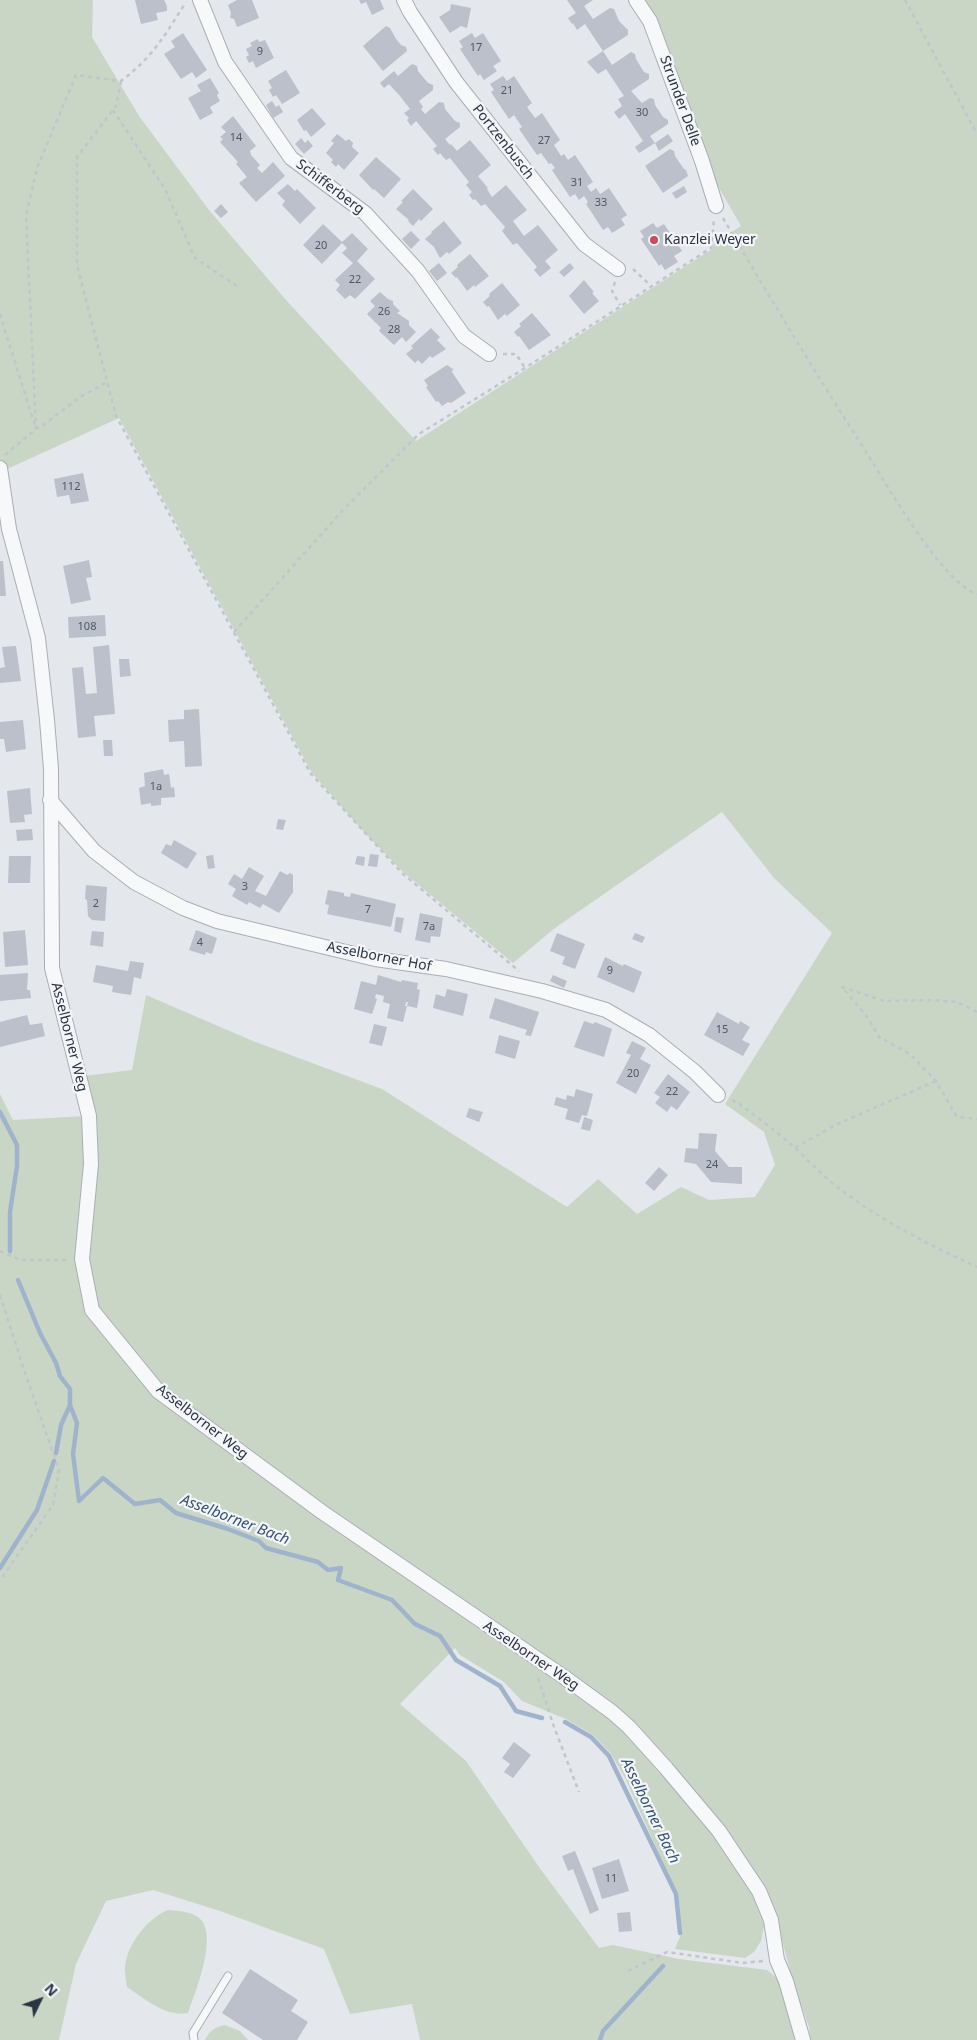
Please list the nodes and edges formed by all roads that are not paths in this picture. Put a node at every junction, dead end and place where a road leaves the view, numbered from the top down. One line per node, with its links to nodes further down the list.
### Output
1 (200, 0): 6 (street, Schifferberg)
2 (404, 0): 5 (street, Portzenbusch)
3 (636, 0): 4 (street, Strunder Delle)
4 (716, 206)
5 (618, 269)
6 (489, 354)
7 (0, 468): 8 (street, Asselborner Weg)
8 (50, 800): 9 (street, Asselborner Hof); 12 (street, Asselborner Weg)
9 (718, 1095)
10 (228, 1976): 11 (lane)
11 (194, 2040)
12 (803, 2040)

